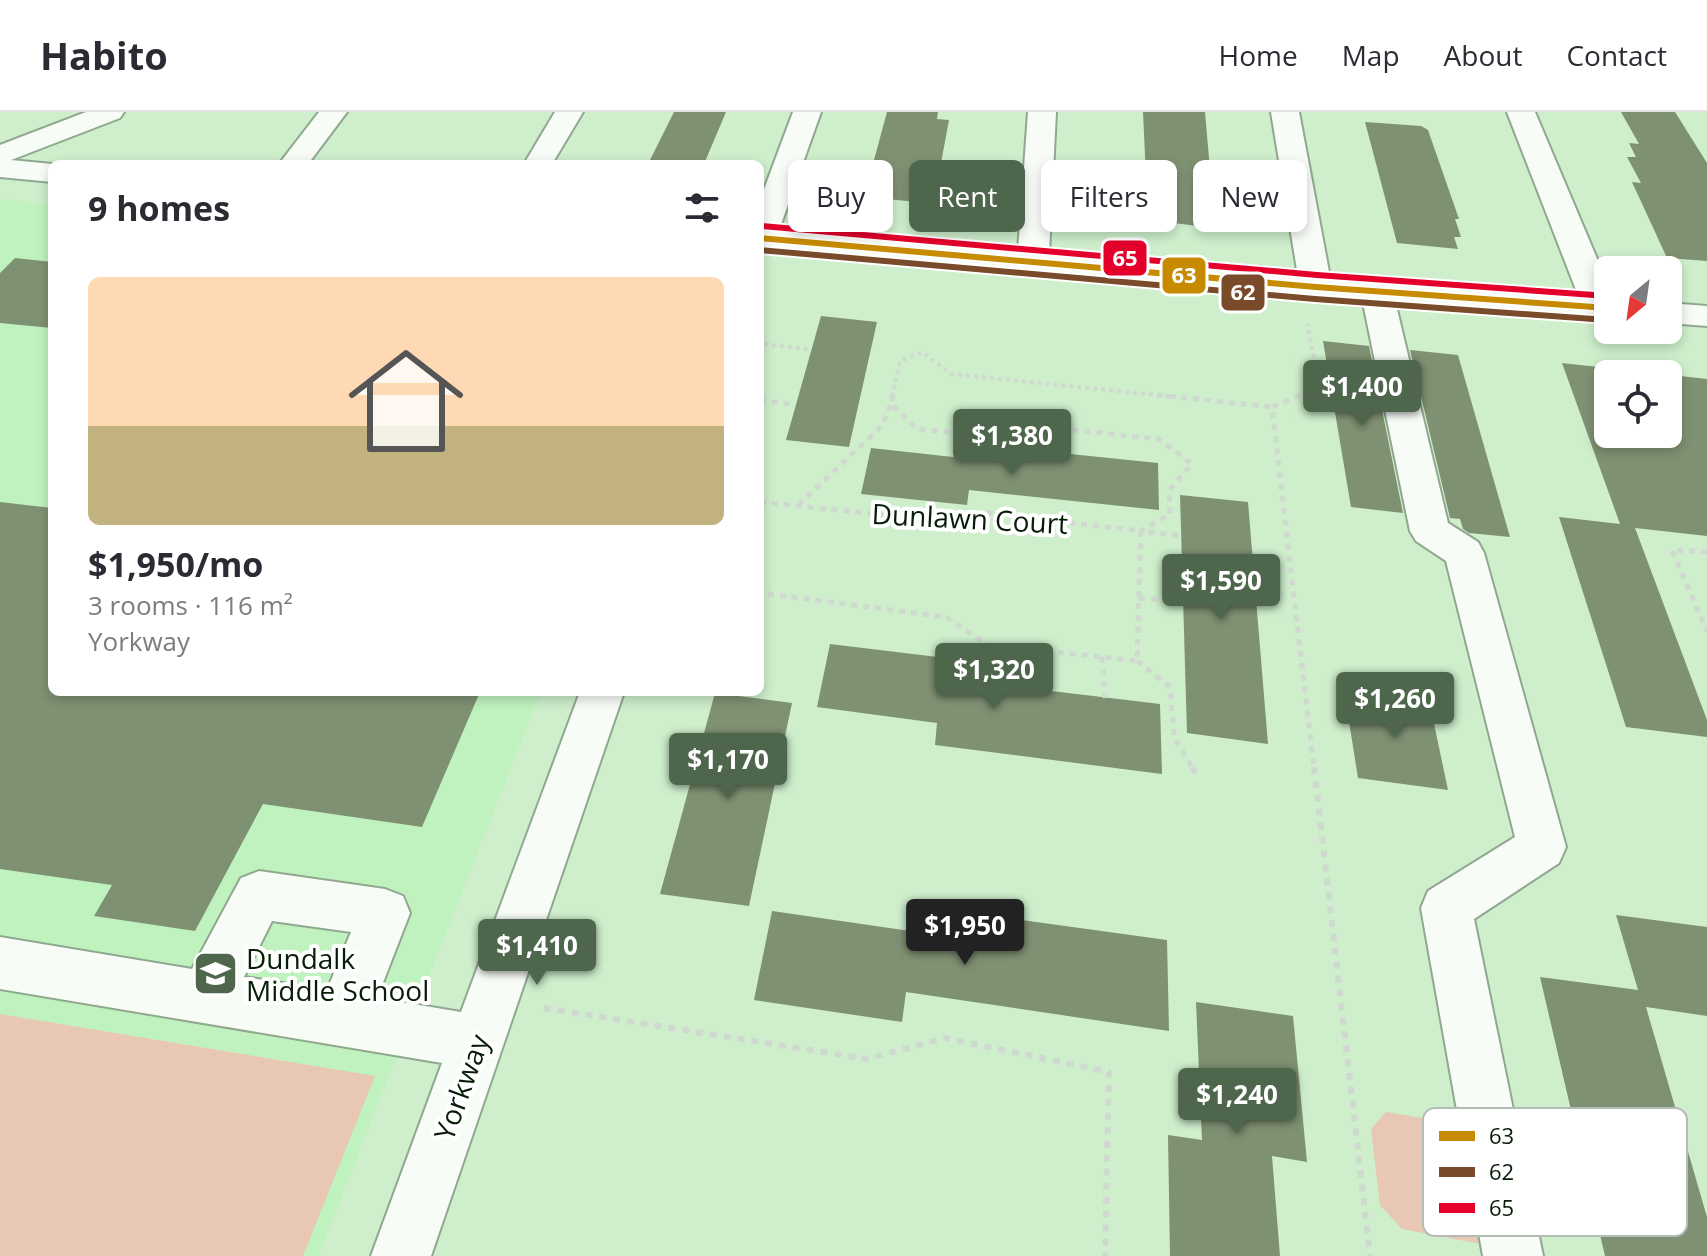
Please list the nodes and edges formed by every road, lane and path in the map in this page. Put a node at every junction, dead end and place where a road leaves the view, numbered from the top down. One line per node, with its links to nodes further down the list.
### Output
1 (110, 112): 8 (street)
2 (333, 112): 9 (street)
3 (569, 112): 10 (street)
4 (807, 112): 13 (street)
5 (1042, 112): 15 (street)
6 (1285, 112): 18 (street)
7 (1521, 112): 17 (street)
8 (0, 155)
9 (296, 160)
10 (540, 160)
11 (0, 168): 12 (street)
12 (48, 173)
13 (764, 228)
14 (764, 239): 15 (street)
15 (1033, 262): 18 (street)
16 (1376, 289): 18 (street); 19 (street); 46 (street)
17 (1594, 289)
18 (1310, 298): 27 (path)
19 (1594, 307)
20 (1682, 314): 21 (street)
21 (1707, 316)
22 (764, 344): 23 (path)
23 (811, 350)
24 (764, 401): 26 (path)
25 (891, 404): 27 (path); 29 (path); 30 (path)
26 (796, 405)
27 (1272, 407): 50 (path)
28 (764, 502): 29 (path, Dunlawn Court)
29 (798, 506): 30 (path, Dunlawn Court)
30 (1141, 531): 31 (path, Dunlawn Court); 34 (path)
31 (1181, 536)
32 (1707, 552): 36 (path)
33 (764, 594): 37 (path)
34 (1139, 598): 35 (path); 38 (path)
35 (1183, 602)
36 (1707, 632)
37 (1102, 657): 38 (path); 40 (path)
38 (1137, 661): 41 (path)
39 (601, 696): 45 (street, Yorkway)
40 (1105, 698)
41 (1198, 778)
42 (0, 963): 43 (street)
43 (206, 997): 44 (street); 44 (street)
44 (342, 1019): 45 (street)
45 (485, 1021): 48 (street, Yorkway); 49 (path)
46 (1485, 1108)
47 (1509, 1236): 51 (street)
48 (401, 1256)
49 (1105, 1256)
50 (1370, 1256)
51 (1513, 1256)

